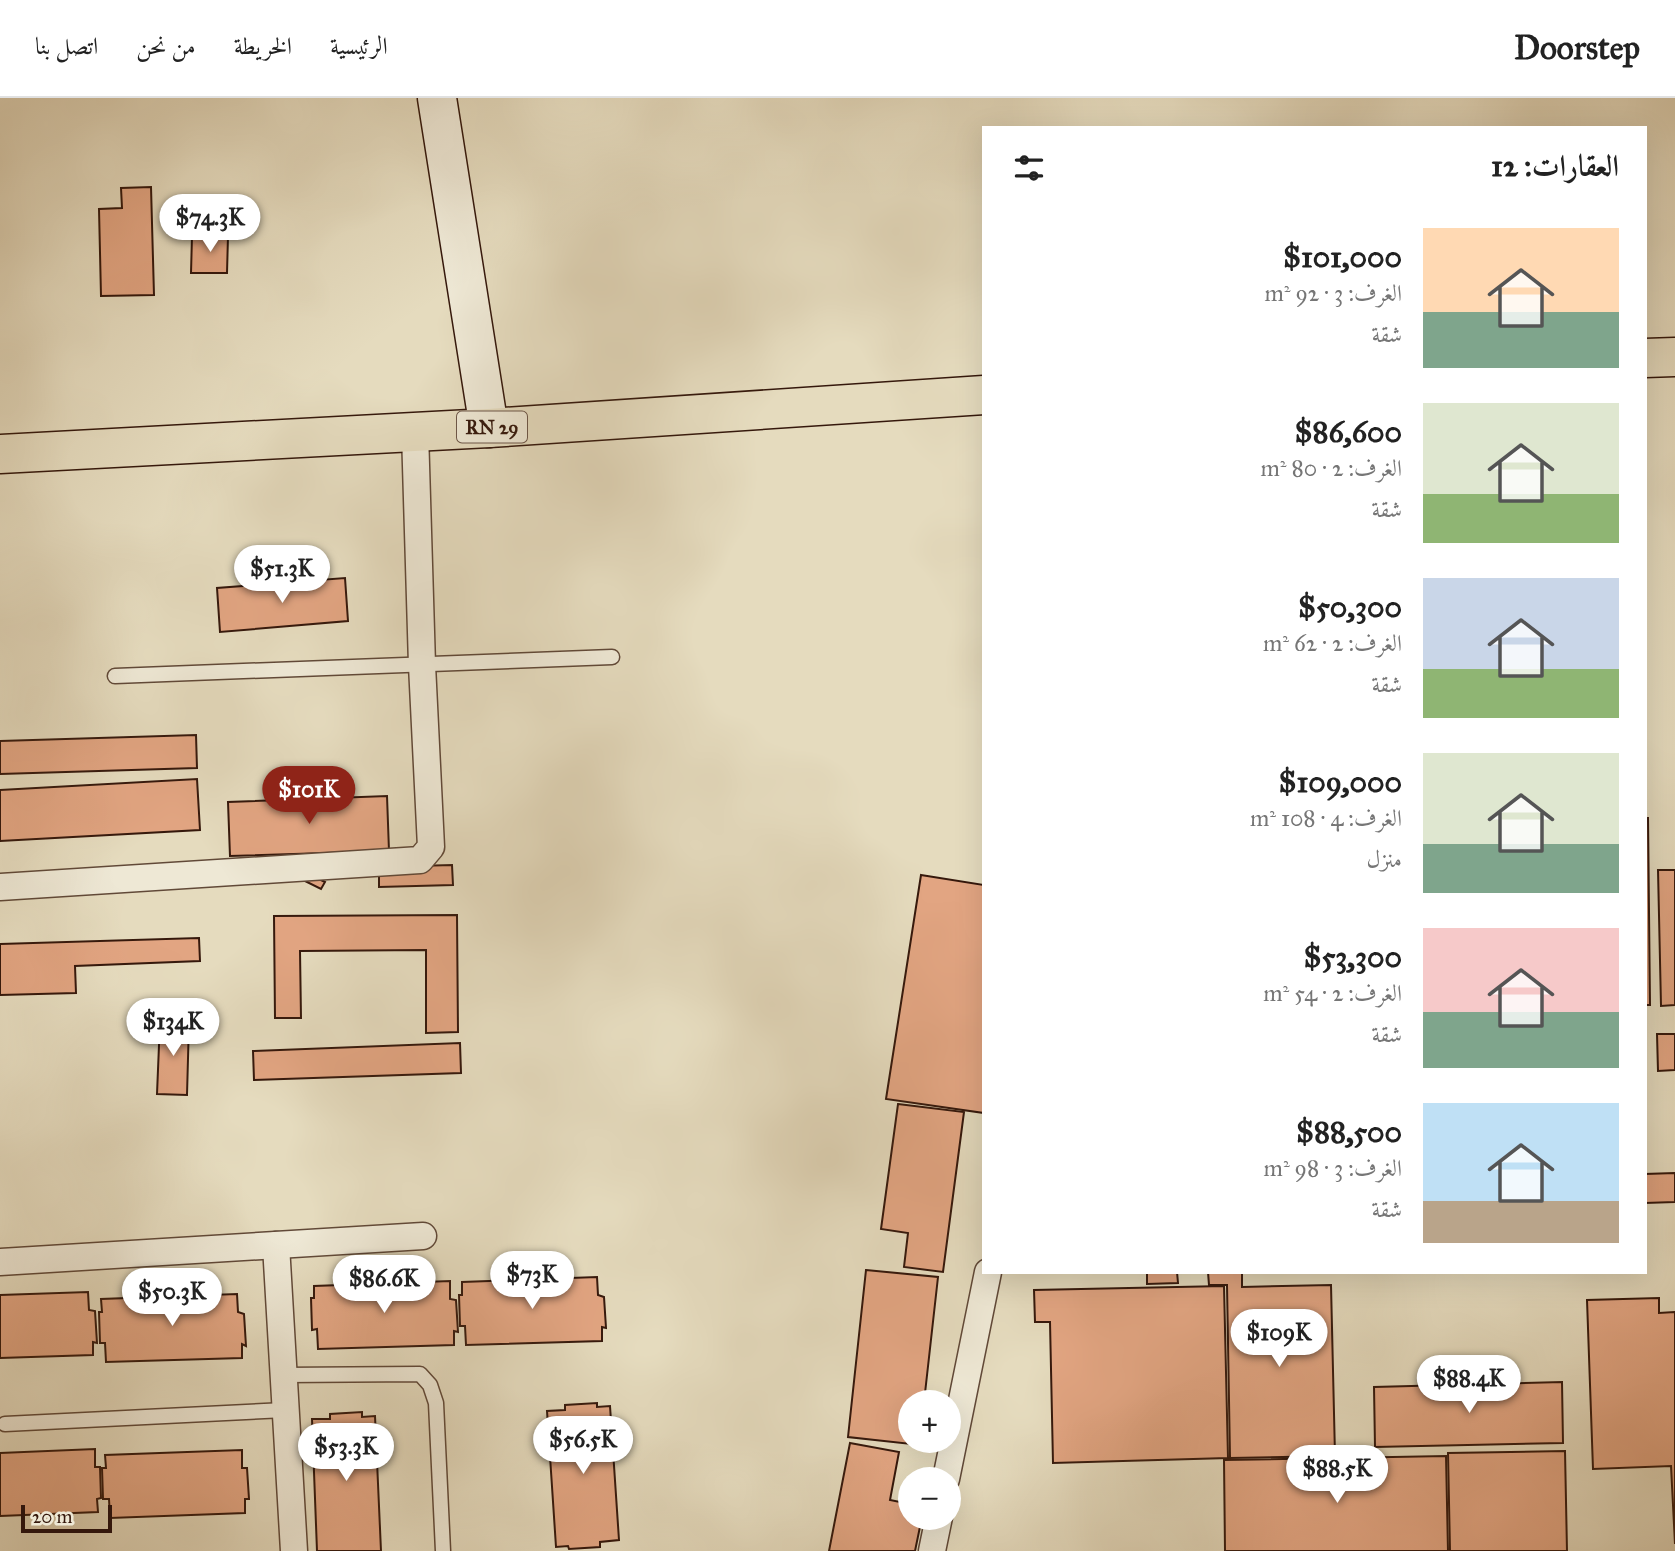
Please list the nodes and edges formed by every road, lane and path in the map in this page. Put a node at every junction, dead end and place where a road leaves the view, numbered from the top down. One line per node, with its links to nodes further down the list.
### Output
1 (437, 98): 5 (main road)
2 (1675, 357): 3 (main road)
3 (1647, 358)
4 (982, 395): 5 (main road, RN 29)
5 (489, 428): 6 (main road, RN 29)
6 (415, 432): 7 (main road, RN 29); 9 (street)
7 (0, 454)
8 (612, 657): 9 (lane)
9 (422, 665): 10 (lane); 11 (street)
10 (115, 676)
11 (0, 887)
12 (423, 1236): 13 (street)
13 (276, 1245): 14 (street); 16 (street)
14 (0, 1262)
15 (988, 1274): 19 (street)
16 (283, 1375): 17 (street); 22 (lane)
17 (285, 1410): 18 (lane); 21 (street)
18 (5, 1424)
19 (948, 1467)
20 (936, 1530): 23 (street)
21 (294, 1551)
22 (443, 1551)
23 (932, 1551)

